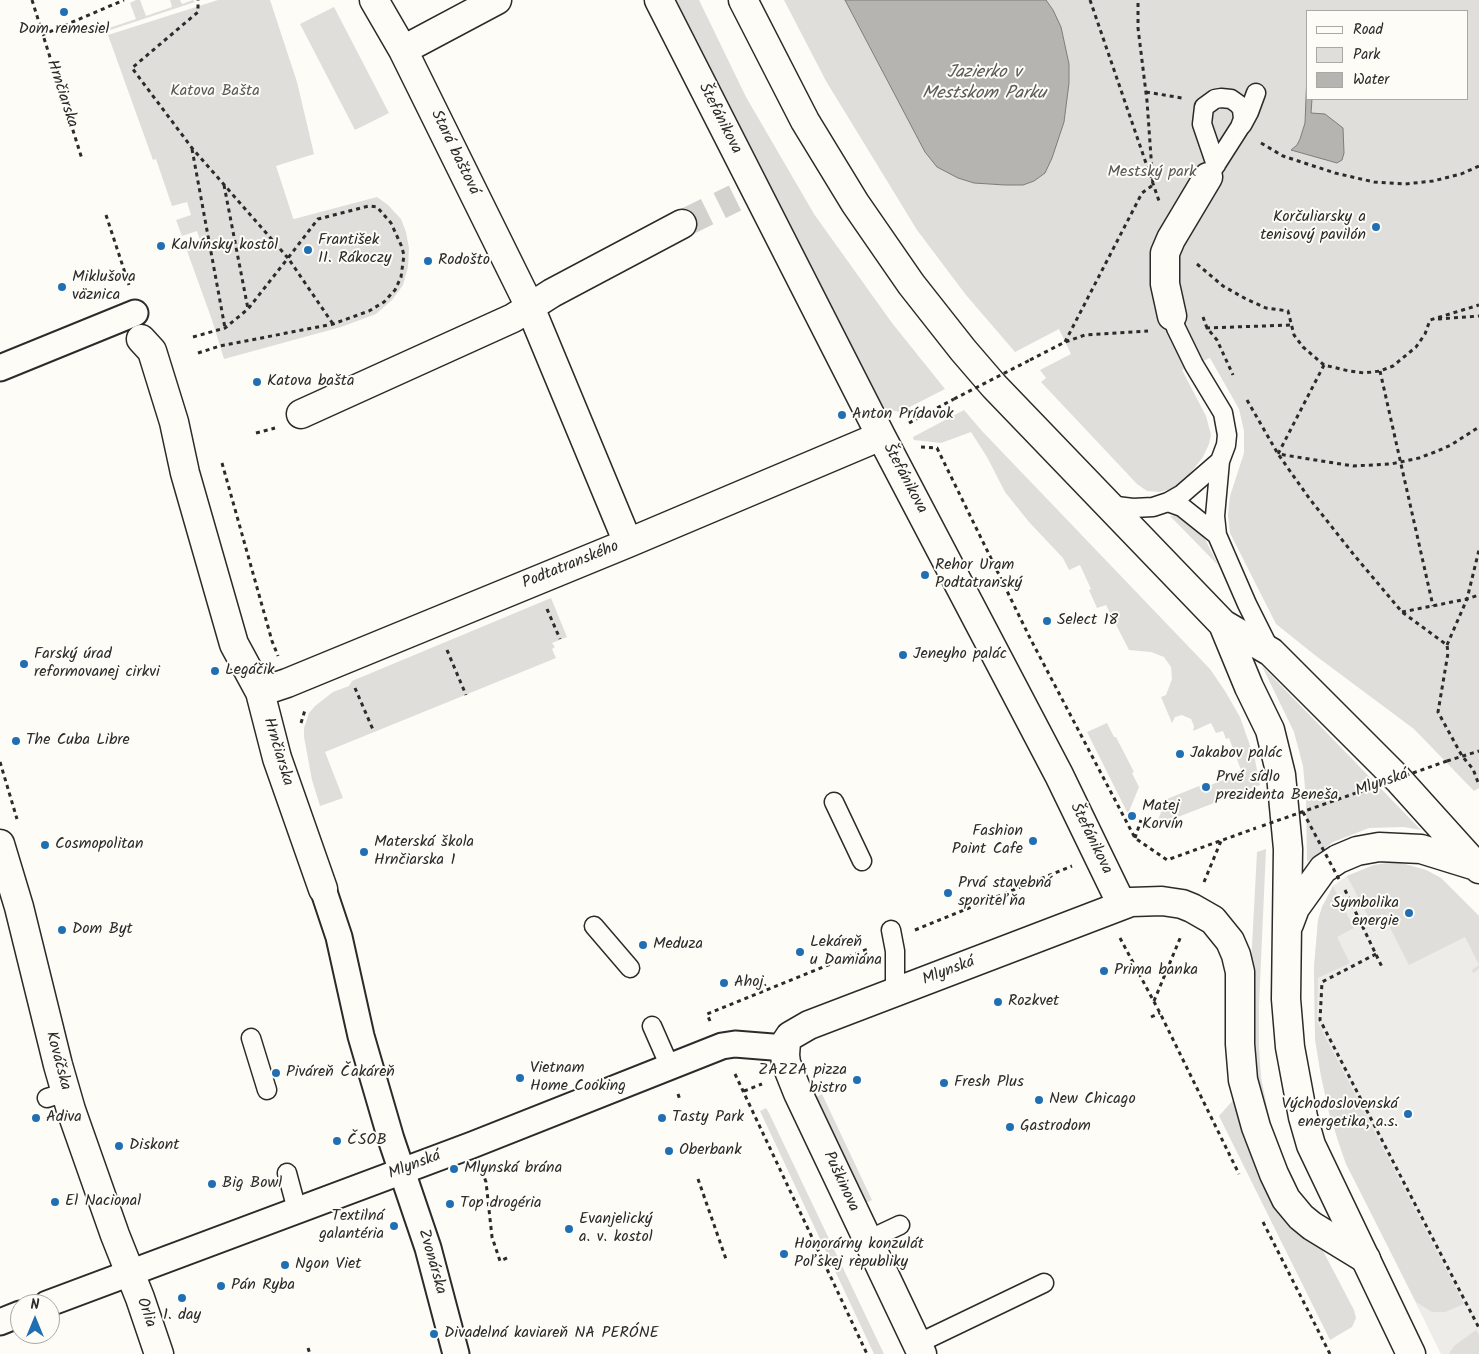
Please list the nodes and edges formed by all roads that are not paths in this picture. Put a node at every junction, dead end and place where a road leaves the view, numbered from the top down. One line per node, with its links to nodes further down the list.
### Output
1 (374, 0): 5 (street, Stará baštová)
2 (497, 0): 5 (street)
3 (659, 0): 16 (street, Štefánikova)
4 (743, 0): 19 (street)
5 (403, 50): 10 (street, Stará baštová)
6 (1256, 94): 7 (lane)
7 (1240, 127): 8 (lane); 8 (lane)
8 (1212, 171): 12 (street)
9 (682, 224): 10 (street)
10 (530, 307): 15 (street); 21 (street, Stará baštová)
11 (135, 313): 14 (street)
12 (1172, 316): 17 (lane)
13 (141, 339): 24 (street, Hrnčiarska)
14 (0, 368)
15 (301, 414)
16 (881, 436): 21 (street, Podtatranského); 30 (street, Štefánikova)
17 (1220, 461): 18 (lane); 20 (lane)
18 (1168, 502): 19 (lane); 20 (lane)
19 (1108, 505): 22 (street)
20 (1217, 535): 23 (lane)
21 (628, 543): 24 (street, Podtatranského)
22 (1223, 624): 23 (street); 32 (street)
23 (1271, 652): 28 (street)
24 (260, 692): 29 (street, Hrnčiarska)
25 (834, 802): 27 (lane)
26 (0, 844): 47 (street, Kováčska)
27 (862, 861)
28 (1477, 867): 32 (street)
29 (323, 888): 41 (street, Hrnčiarska)
30 (1119, 918): 35 (street, Mlynská); 46 (street, Mlynská)
31 (594, 926): 34 (lane)
32 (1286, 930): 46 (street)
33 (892, 934): 35 (lane)
34 (630, 968)
35 (895, 992): 38 (street, Mlynská)
36 (652, 1026): 39 (lane)
37 (252, 1038): 40 (lane)
38 (785, 1056): 39 (street, Mlynská); 45 (street, Puškinova)
39 (670, 1066): 41 (street, Mlynská)
40 (267, 1090)
41 (402, 1171): 43 (street, Mlynská); 52 (street, Zvonárska)
42 (287, 1173): 43 (lane)
43 (297, 1210): 47 (street, Mlynská)
44 (900, 1225): 45 (lane)
45 (868, 1240): 50 (street, Puškinova)
46 (1366, 1258): 53 (street)
47 (130, 1272): 49 (street, Mlynská); 51 (street, Orlia)
48 (1044, 1282): 50 (lane)
49 (60, 1299)
50 (919, 1349)
51 (158, 1354)
52 (456, 1354)
53 (1411, 1354)

